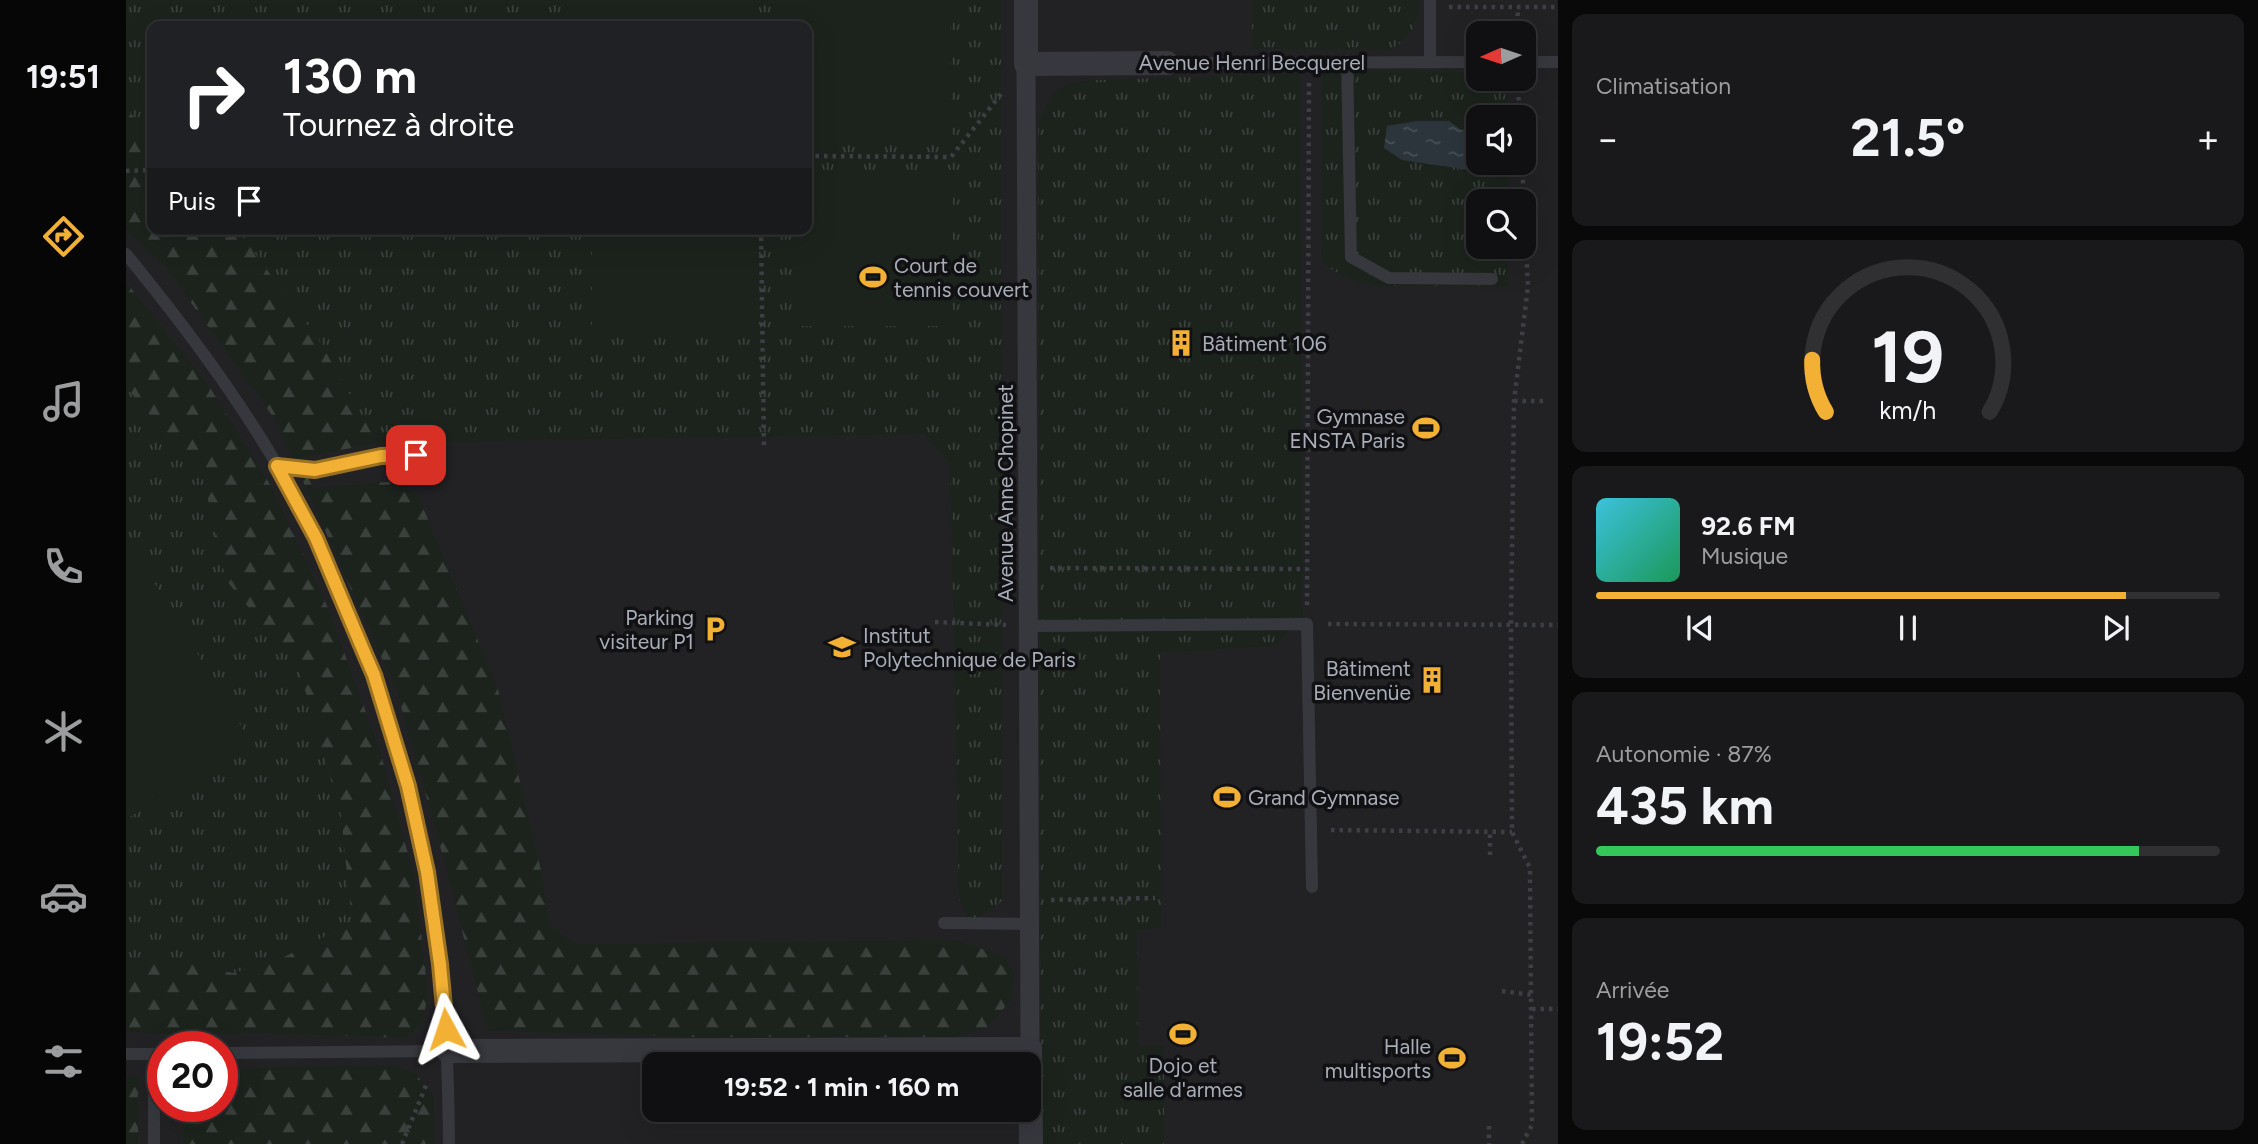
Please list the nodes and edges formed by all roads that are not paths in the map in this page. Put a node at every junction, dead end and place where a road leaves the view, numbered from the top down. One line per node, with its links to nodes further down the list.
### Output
1 (1026, 0): 9 (street)
2 (1430, 3): 4 (lane)
3 (1347, 61): 4 (lane, Avenue Henri Becquerel); 8 (lane, Avenue Henri Becquerel); 11 (lane)
4 (1430, 61): 5 (lane, Avenue Henri Becquerel)
5 (1466, 62)
6 (1536, 62): 7 (lane)
7 (1558, 62)
8 (1167, 63): 9 (street, Avenue Henri Becquerel)
9 (1026, 64): 14 (street, Avenue Anne Chopinet)
10 (126, 254): 13 (lane)
11 (1492, 279)
12 (416, 455): 13 (lane)
13 (277, 466): 19 (lane)
14 (1028, 626): 15 (lane); 17 (street, Avenue Anne Chopinet)
15 (1312, 887)
16 (944, 923): 17 (lane)
17 (1030, 924): 18 (street, Avenue Anne Chopinet)
18 (1030, 1049): 19 (street); 26 (street)
19 (448, 1051): 20 (lane); 25 (lane)
20 (238, 1053)
21 (126, 1054): 22 (lane)
22 (147, 1054)
23 (155, 1122): 24 (lane)
24 (154, 1144)
25 (449, 1144)
26 (1031, 1144)

